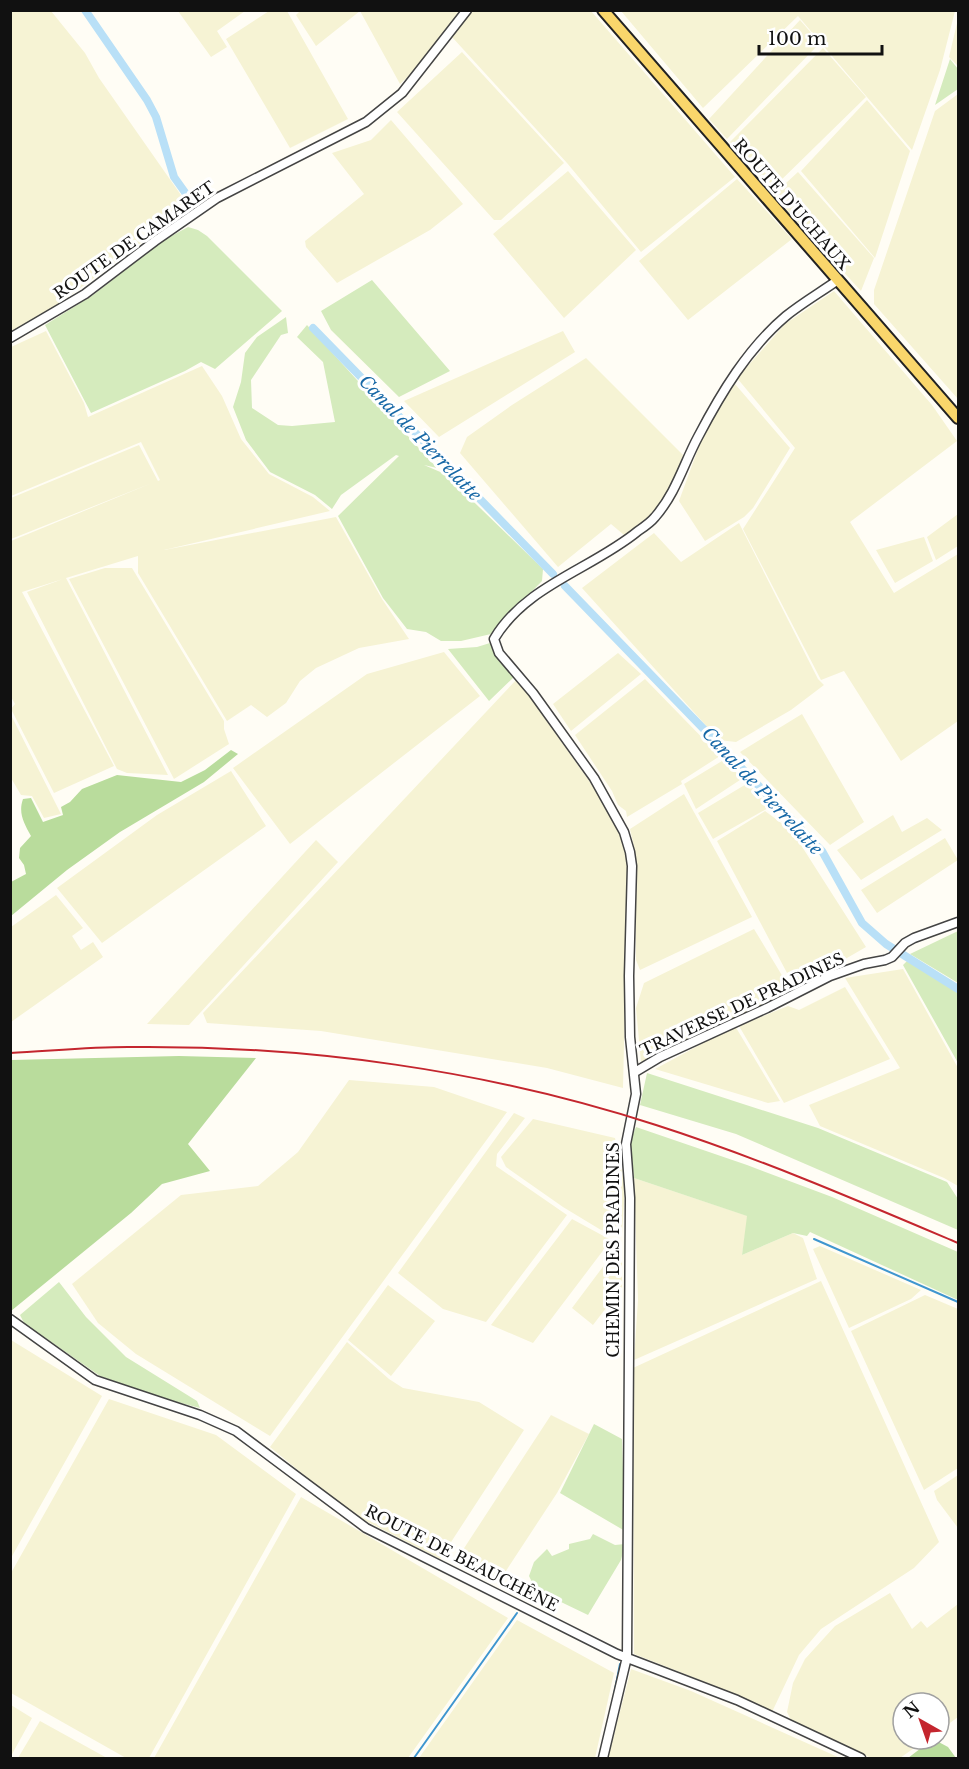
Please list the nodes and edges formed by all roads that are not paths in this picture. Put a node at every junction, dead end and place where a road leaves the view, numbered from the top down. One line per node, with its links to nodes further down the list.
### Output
1 (466, 10): 4 (street, ROUTE DE CAMARET)
2 (603, 10): 3 (main road, ROUTE D'UCHAUX)
3 (838, 280): 5 (main road, ROUTE D'UCHAUX); 7 (street, CHEMIN DES PRADINES)
4 (10, 338)
5 (958, 418)
6 (958, 922): 7 (street, TRAVERSE DE PRADINES)
7 (635, 1072): 9 (street, CHEMIN DES PRADINES)
8 (10, 1319): 9 (street, ROUTE DE BEAUCHÊNE)
9 (627, 1657): 10 (street, CHEMIN DES PRADINES); 11 (street, ROUTE DE BEAUCHÊNE)
10 (603, 1758)
11 (861, 1758)

